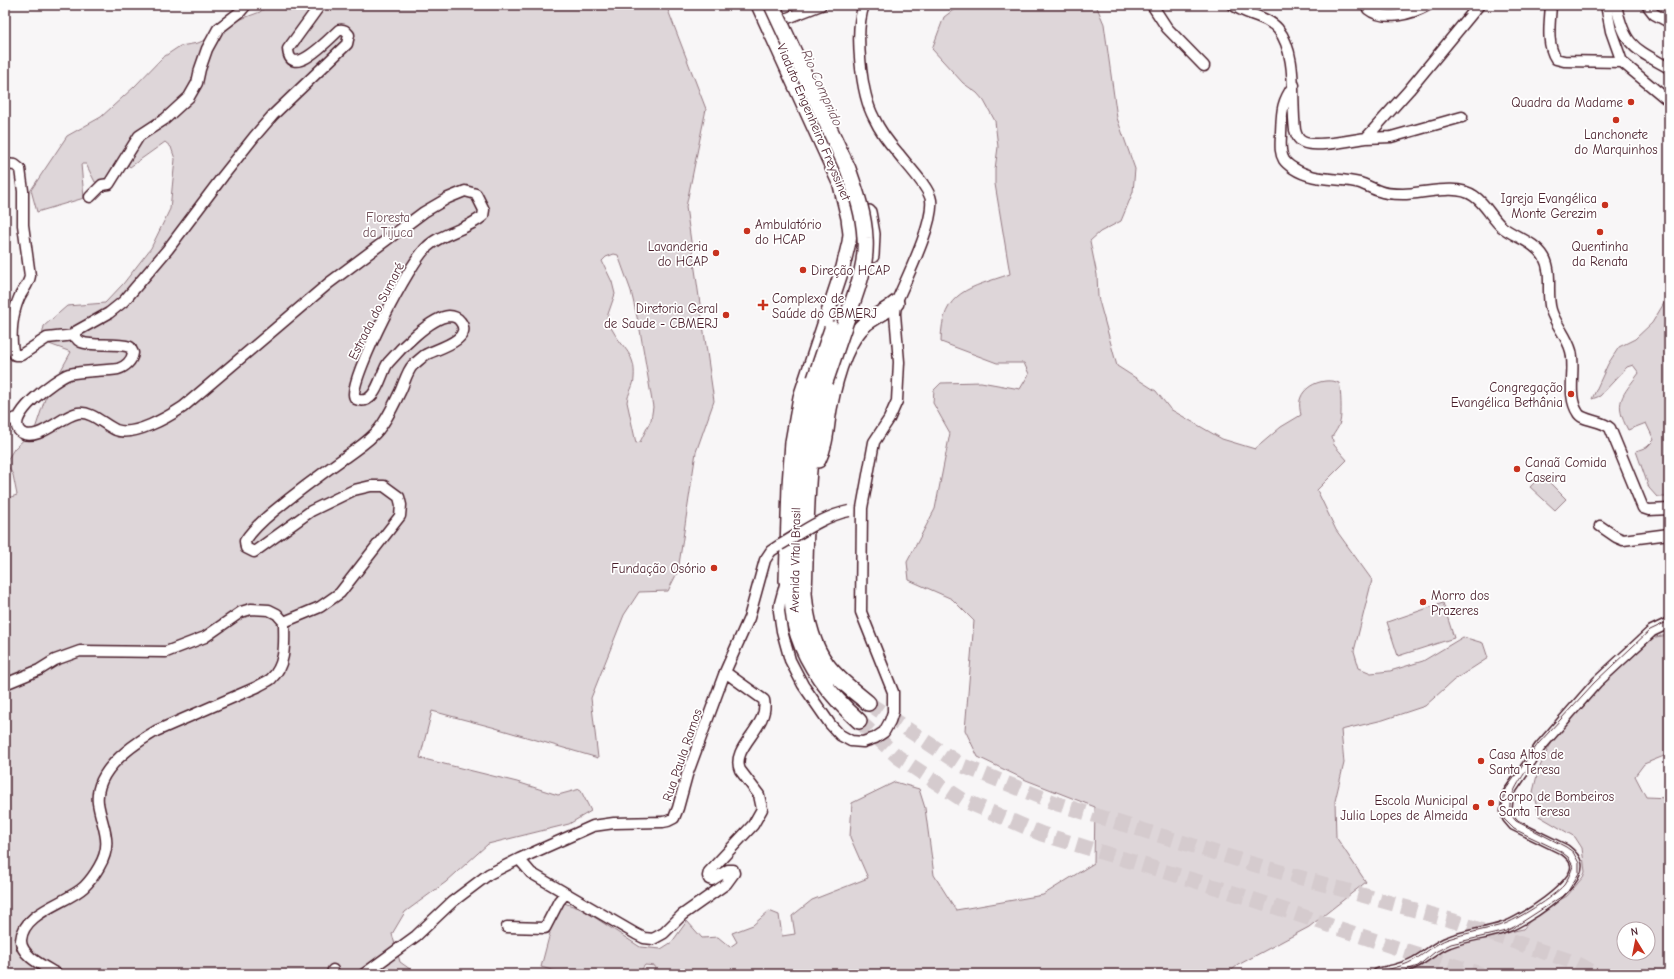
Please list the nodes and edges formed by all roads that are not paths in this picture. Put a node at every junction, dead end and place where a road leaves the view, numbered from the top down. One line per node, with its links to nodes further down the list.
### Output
1 (246, 5): 29 (street)
2 (320, 5): 31 (street)
3 (758, 5): 20 (main road)
4 (762, 5): 34 (highway, Viaduto Engenheiro Freyssinet, bridge)
5 (772, 5): 34 (highway, Viaduto Engenheiro Freyssinet, bridge)
6 (780, 5): 18 (main road)
7 (822, 5): 18 (street)
8 (864, 5): 30 (street)
9 (1152, 5): 22 (street)
10 (1233, 5): 24 (street)
11 (1368, 5): 12 (street)
12 (1428, 5)
13 (1479, 5): 27 (street)
14 (1551, 5): 21 (street)
15 (1606, 5): 21 (street)
16 (1616, 5): 23 (street)
17 (1647, 5): 19 (street)
18 (785, 19): 20 (main road); 33 (main road)
19 (1669, 22)
20 (768, 26): 32 (main road)
21 (1622, 62): 25 (street)
22 (1204, 66)
23 (1669, 68)
24 (1294, 85): 27 (street); 39 (street)
25 (1669, 101)
26 (1462, 117): 27 (street)
27 (1366, 138)
28 (5, 164): 31 (street)
29 (90, 197)
30 (896, 303): 37 (highway); 38 (street)
31 (75, 334): 35 (street)
32 (814, 358): 33 (main road, bridge); 42 (main road)
33 (834, 364): 37 (highway)
34 (820, 381): 43 (highway, Avenida Vital Brasil); 48 (highway, Avenida Vital Brasil)
35 (17, 418): 36 (street); 44 (street, Estrada do Sumaré)
36 (5, 421)
37 (818, 460): 43 (highway)
38 (862, 508): 42 (street); 46 (street, Rua Paula Ramos, bridge)
39 (1669, 509)
40 (1600, 526): 41 (street)
41 (1669, 534)
42 (786, 581): 48 (highway)
43 (807, 618): 49 (highway, Avenida Vital Brasil)
44 (284, 622): 47 (street); 54 (street)
45 (1669, 623): 56 (street)
46 (725, 672): 51 (street, Rua Paula Ramos); 52 (street)
47 (5, 684)
48 (823, 684): 50 (highway, Avenida Vital Brasil)
49 (868, 703)
50 (859, 721)
51 (519, 859): 52 (street); 55 (street, Rua Paula Ramos)
52 (565, 894): 53 (street)
53 (507, 927)
54 (57, 974)
55 (364, 974)
56 (1378, 974)

